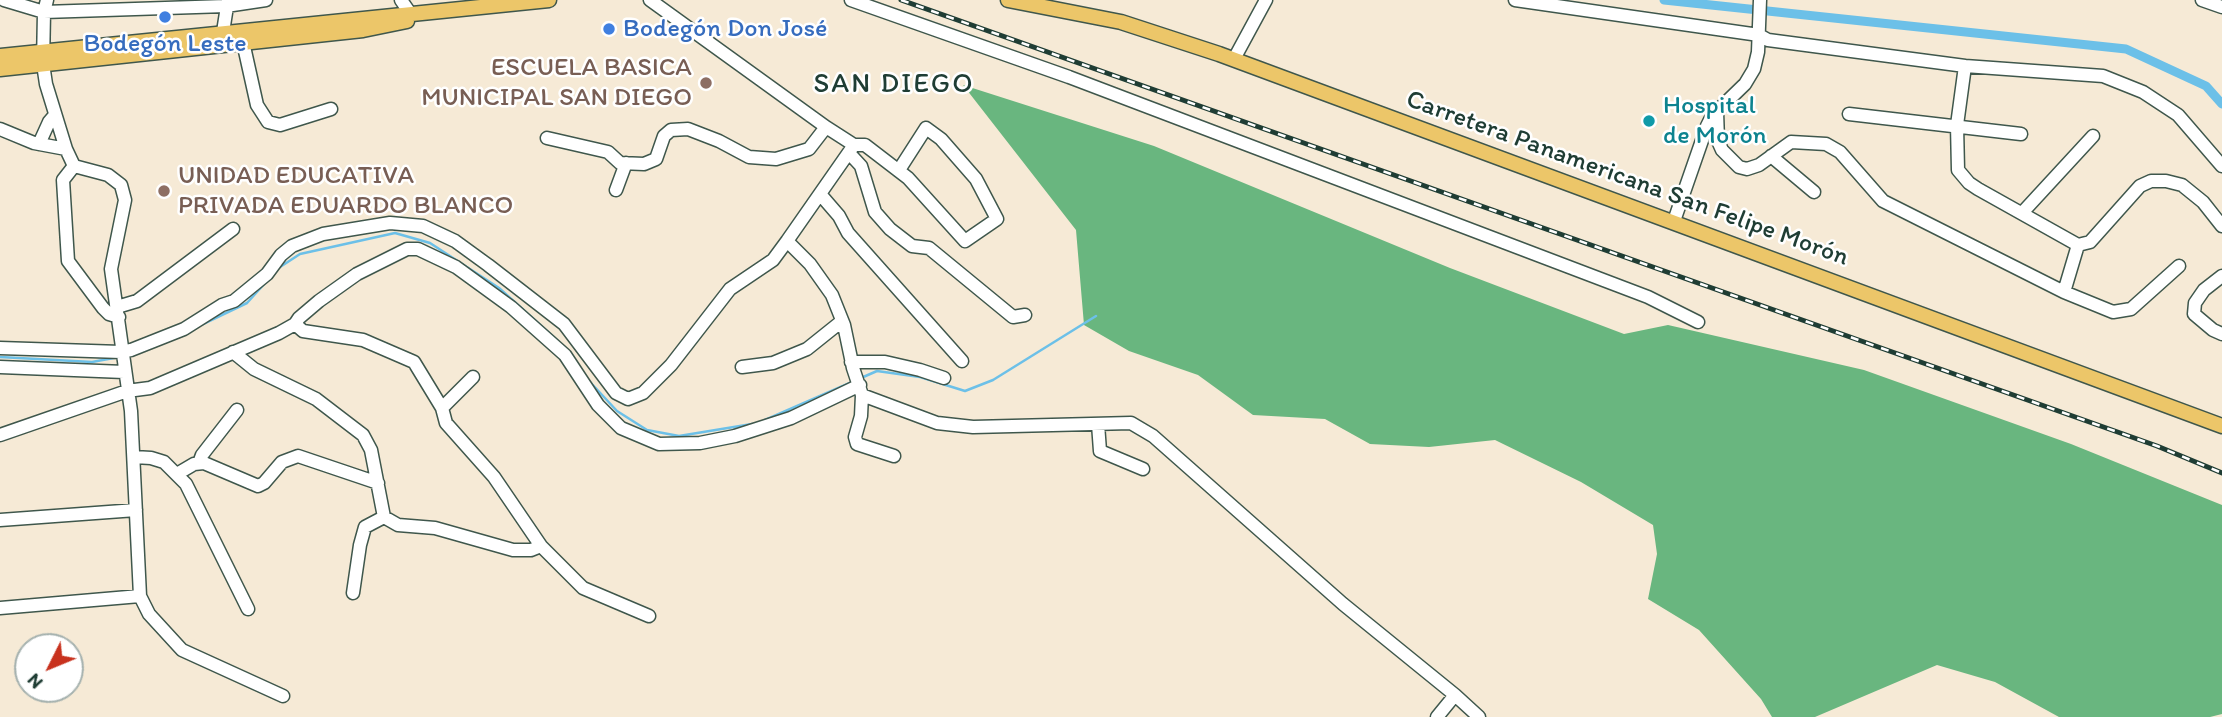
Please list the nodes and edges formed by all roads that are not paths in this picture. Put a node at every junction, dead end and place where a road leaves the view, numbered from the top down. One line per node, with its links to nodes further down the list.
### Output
1 (4, 0): 13 (street)
2 (266, 0): 12 (street)
3 (401, 0): 16 (street)
4 (549, 0): 14 (main road)
5 (650, 0): 30 (street)
6 (851, 0): 58 (street)
7 (1009, 0): 22 (main road, Carretera Panamericana San Felipe Morón)
8 (1266, 0): 22 (street)
9 (1515, 0): 18 (street)
10 (1760, 0): 18 (street)
11 (2202, 0): 15 (street)
12 (227, 3): 13 (street); 17 (street)
13 (45, 6): 21 (street)
14 (484, 7): 16 (main road); 19 (main road)
15 (2222, 7)
16 (410, 13): 17 (main road)
17 (223, 32): 21 (main road)
18 (1759, 35): 23 (street); 26 (street)
19 (243, 42): 21 (main road); 25 (street)
20 (0, 56): 21 (main road)
21 (43, 57): 24 (main road); 28 (street)
22 (1234, 60): 47 (main road, Carretera Panamericana San Felipe Morón)
23 (1965, 66): 29 (street); 41 (street)
24 (0, 69)
25 (331, 109)
26 (1717, 111): 38 (street); 47 (street)
27 (1849, 114): 29 (street)
28 (55, 115): 35 (street); 36 (street)
29 (1957, 125): 32 (street); 46 (street)
30 (826, 127): 37 (street); 39 (street)
31 (0, 129): 35 (street)
32 (2021, 134)
33 (2092, 136): 46 (street)
34 (547, 138): 39 (street)
35 (39, 144): 36 (street)
36 (66, 149): 40 (street)
37 (851, 149): 42 (street); 45 (street); 56 (street)
38 (1771, 156): 44 (street); 54 (street)
39 (626, 163): 43 (street)
40 (74, 166): 55 (street); 55 (street)
41 (2222, 166)
42 (899, 170): 42 (street)
43 (617, 190)
44 (1814, 192)
45 (820, 194): 50 (street); 64 (street)
46 (2022, 213): 51 (street)
47 (1674, 222): 75 (main road, Carretera Panamericana San Felipe Morón)
48 (2222, 226): 51 (street)
49 (233, 229): 55 (street)
50 (787, 242): 57 (street); 63 (street)
51 (2078, 245): 54 (street)
52 (2179, 266): 54 (street)
53 (2222, 276): 60 (street)
54 (2064, 292)
55 (118, 312): 63 (street)
56 (1025, 315)
57 (842, 321): 65 (street); 67 (street)
58 (1698, 322)
59 (295, 324): 62 (street); 70 (street); 72 (street)
60 (2222, 334)
61 (0, 348): 63 (street)
62 (233, 352): 71 (street); 82 (street)
63 (122, 360): 66 (street); 71 (street)
64 (962, 361)
65 (852, 365): 69 (street); 70 (street)
66 (0, 367)
67 (742, 367)
68 (473, 377): 72 (street)
69 (944, 378)
70 (860, 387): 74 (street); 77 (street)
71 (127, 391): 76 (street); 78 (street)
72 (442, 408): 86 (street)
73 (237, 410): 79 (street)
74 (1098, 424): 80 (street); 92 (street)
75 (2222, 426)
76 (0, 435)
77 (894, 456)
78 (134, 457): 81 (street); 83 (street)
79 (199, 463): 81 (street); 82 (street)
80 (1143, 469)
81 (177, 474): 90 (street)
82 (379, 483): 84 (street)
83 (136, 510): 85 (street); 88 (street)
84 (384, 517): 86 (street); 87 (street)
85 (0, 520)
86 (541, 546): 91 (street)
87 (352, 593)
88 (140, 596): 89 (street); 93 (street)
89 (0, 607)
90 (248, 609)
91 (649, 616)
92 (1455, 695): 94 (street); 95 (street)
93 (282, 696)
94 (1437, 717)
95 (1479, 717)

